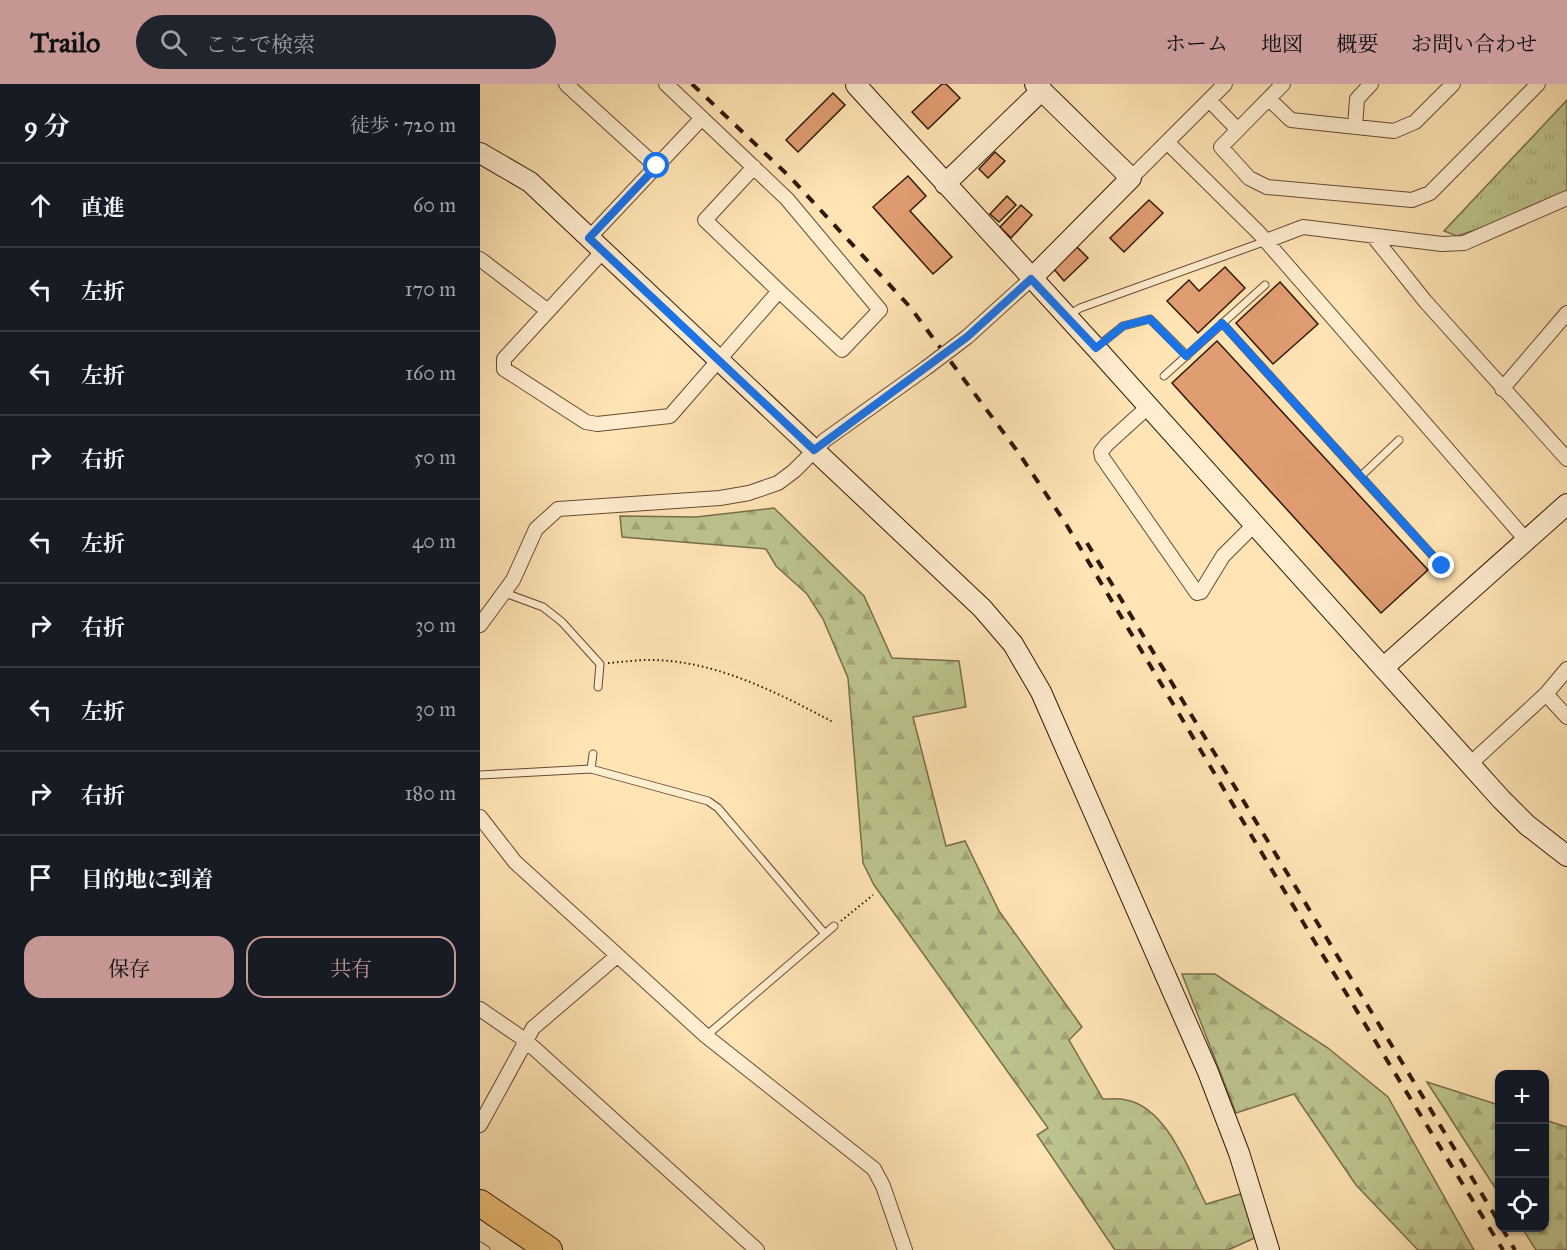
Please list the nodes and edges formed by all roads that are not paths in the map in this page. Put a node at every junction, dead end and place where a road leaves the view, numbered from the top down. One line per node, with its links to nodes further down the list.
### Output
1 (566, 84): 17 (street)
2 (666, 84): 12 (street)
3 (856, 84): 20 (street)
4 (1225, 84): 11 (street)
5 (1283, 84): 10 (street)
6 (1371, 84): 13 (street)
7 (1453, 84): 13 (street)
8 (1538, 84): 14 (street)
9 (1039, 87): 19 (street); 20 (street)
10 (1269, 99): 13 (street); 14 (street)
11 (1209, 100): 14 (street); 15 (street)
12 (702, 118): 17 (street); 18 (street)
13 (1355, 127)
14 (1238, 130)
15 (1167, 142): 19 (street); 24 (street)
16 (480, 153): 23 (street)
17 (657, 166): 23 (street)
18 (754, 167): 29 (street); 29 (street)
19 (1131, 178): 27 (street)
20 (945, 184): 27 (street)
21 (1567, 198): 22 (street)
22 (1373, 236): 24 (street); 38 (street)
23 (589, 238): 25 (street)
24 (1266, 242): 32 (lane); 46 (street)
25 (603, 251): 30 (street); 36 (street)
26 (480, 259): 30 (street)
27 (1031, 279): 32 (street); 41 (street, bridge)
28 (1265, 285): 33 (lane)
29 (778, 291): 36 (street)
30 (548, 311): 36 (street)
31 (1567, 313): 38 (street)
32 (1066, 317): 34 (street)
33 (1222, 323): 35 (lane); 43 (lane)
34 (1096, 348): 35 (lane); 39 (street)
35 (1186, 356): 37 (lane)
36 (720, 360): 41 (street)
37 (1164, 376)
38 (1502, 389): 42 (street)
39 (1149, 406): 45 (street); 45 (street)
40 (1399, 440): 43 (lane)
41 (814, 450): 48 (street); 76 (street)
42 (1567, 459)
43 (1361, 476): 47 (lane)
44 (1567, 504): 46 (street)
45 (1255, 524): 50 (street)
46 (1527, 541): 50 (street)
47 (1442, 566)
48 (505, 594): 49 (street); 52 (lane)
49 (480, 625)
50 (1383, 668): 56 (street)
51 (1567, 669): 53 (street)
52 (598, 687)
53 (1546, 694): 54 (street); 56 (street)
54 (1567, 717)
55 (592, 754): 57 (lane)
56 (1470, 764): 60 (street)
57 (591, 769): 58 (lane); 62 (lane)
58 (480, 775)
59 (480, 817): 63 (street)
60 (1567, 856)
61 (834, 926): 62 (lane)
62 (825, 934): 65 (lane)
63 (617, 956): 65 (street); 66 (street)
64 (480, 1009): 66 (street)
65 (706, 1036): 75 (street)
66 (525, 1040): 67 (street); 74 (street)
67 (480, 1125)
68 (480, 1203): 73 (highway)
69 (480, 1223): 72 (highway)
70 (480, 1246): 71 (lane)
71 (486, 1250)
72 (519, 1250)
73 (549, 1250)
74 (757, 1250)
75 (905, 1250)
76 (1269, 1250)

